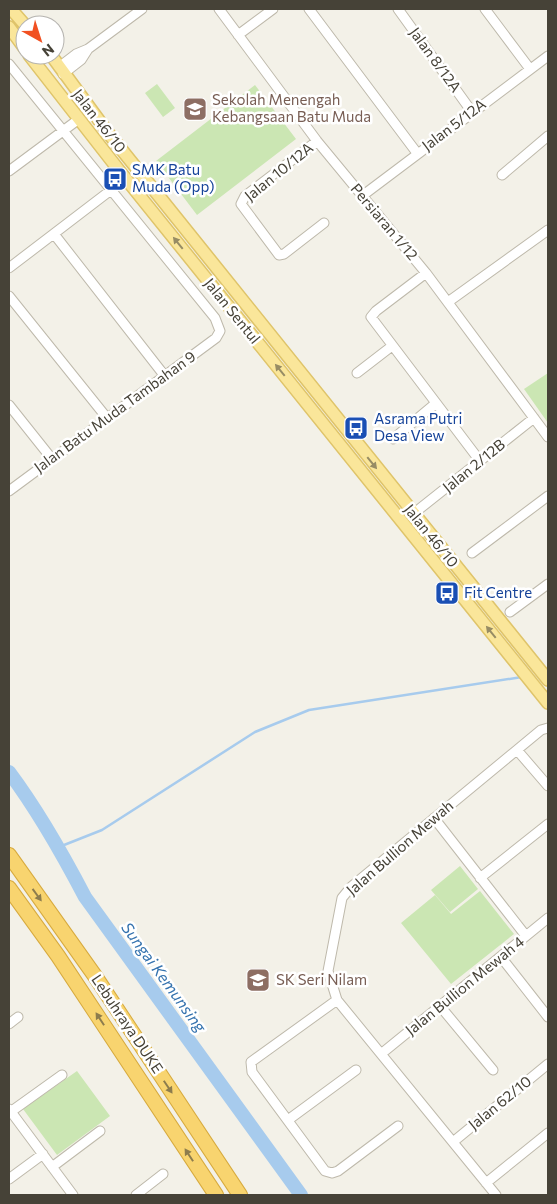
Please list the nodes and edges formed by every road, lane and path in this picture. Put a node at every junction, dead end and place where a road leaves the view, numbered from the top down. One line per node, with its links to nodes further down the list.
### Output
1 (142, 9): 15 (street)
2 (219, 9): 8 (street, Persiaran 1/12)
3 (273, 9): 8 (street)
4 (309, 9): 25 (street)
5 (398, 9): 19 (street, Jalan 8/12A)
6 (498, 9): 7 (street)
7 (487, 12): 14 (street)
8 (238, 35): 24 (street, Persiaran 1/12)
9 (548, 56): 14 (street, Jalan 5/12A)
10 (9, 64): 16 (street)
11 (36, 65): 13 (main road)
12 (56, 65): 15 (main road, Jalan 46/10)
13 (39, 69): 15 (main road); 17 (main road)
14 (530, 69): 19 (street, Jalan 5/12A)
15 (60, 72): 17 (main road); 18 (main road, Jalan 46/10)
16 (12, 75): 22 (street)
17 (56, 90): 20 (main road, Jalan 46/10)
18 (79, 95): 20 (main road); 21 (main road, Jalan 46/10)
19 (472, 112): 25 (street, Jalan 5/12A)
20 (79, 119): 21 (main road); 22 (street); 26 (main road, Jalan 46/10)
21 (103, 127): 30 (main road, Jalan 46/10)
22 (63, 131): 27 (street); 29 (street)
23 (548, 136): 28 (street)
24 (317, 141): 31 (street, Persiaran 1/12); 32 (street, Jalan 10/12A)
25 (417, 153): 31 (street, Jalan 5/12A)
26 (118, 169): 49 (main road, Jalan Sentul, one-way to 26)
27 (9, 172)
28 (502, 175)
29 (111, 190): 34 (street); 41 (street, Jalan Batu Muda Tambahan 9)
30 (153, 190): 44 (main road, Jalan Sentul)
31 (362, 196): 36 (street, Persiaran 1/12)
32 (324, 223)
33 (548, 230): 38 (street)
34 (54, 234): 35 (street); 41 (street)
35 (9, 268)
36 (426, 273): 38 (street, Persiaran 1/12); 39 (street)
37 (9, 296): 45 (street)
38 (448, 302): 46 (street, Persiaran 1/12)
39 (392, 346): 40 (street); 42 (street)
40 (357, 373)
41 (164, 375): 45 (street, Jalan Batu Muda Tambahan 9)
42 (435, 404): 48 (street); 51 (street)
43 (9, 405): 50 (street)
44 (333, 415): 54 (main road, Jalan 46/10, one-way to 54)
45 (106, 418): 50 (street, Jalan Batu Muda Tambahan 9)
46 (534, 418): 47 (street, Persiaran 1/12); 51 (street, Jalan 2/12B)
47 (548, 436)
48 (393, 439)
49 (346, 453): 59 (main road, Jalan 46/10, one-way to 49)
50 (52, 459): 52 (street, Jalan Batu Muda Tambahan 9)
51 (480, 461): 54 (street, Jalan 2/12B)
52 (9, 491)
53 (548, 496): 55 (street)
54 (413, 514): 58 (main road, Jalan 46/10)
55 (472, 553)
56 (548, 584): 57 (street)
57 (510, 612)
58 (548, 680)
59 (548, 703)
60 (548, 719): 61 (street, Jalan Bullion Mewah)
61 (545, 729): 62 (street, Jalan Bullion Mewah)
62 (518, 750): 63 (street); 64 (street, Jalan Bullion Mewah)
63 (548, 786)
64 (434, 818): 67 (street); 72 (street, Jalan Bullion Mewah)
65 (548, 824): 67 (street)
66 (9, 855): 96 (highway, Lebuhraya DUKE, one-way to 96)
67 (480, 878): 70 (street)
68 (9, 888): 95 (highway, Lebuhraya DUKE, one-way to 68)
69 (548, 918): 70 (street, Jalan Bullion Mewah 4)
70 (526, 936): 71 (street, Jalan Bullion Mewah 4)
71 (501, 957): 73 (street, Jalan Bullion Mewah 4); 75 (street)
72 (337, 1000): 77 (street, Jalan Bullion Mewah); 83 (street)
73 (440, 1006): 77 (street, Jalan Bullion Mewah 4); 80 (street)
74 (18, 1017): 76 (street)
75 (548, 1017)
76 (9, 1024)
77 (381, 1054): 87 (street, Jalan Bullion Mewah)
78 (548, 1064): 87 (street, Jalan 62/10)
79 (356, 1070): 83 (street)
80 (493, 1070)
81 (62, 1075): 82 (street)
82 (9, 1111): 88 (street)
83 (288, 1120): 84 (street)
84 (398, 1126)
85 (100, 1131): 89 (street)
86 (548, 1133): 92 (street)
87 (453, 1142): 92 (street, Jalan Bullion Mewah)
88 (44, 1154): 89 (street); 91 (street)
89 (52, 1167): 93 (street)
90 (163, 1174): 94 (street)
91 (9, 1179)
92 (486, 1183): 97 (street, Jalan Bullion Mewah)
93 (73, 1195)
94 (136, 1195)
95 (216, 1195)
96 (240, 1195)
97 (496, 1195)

